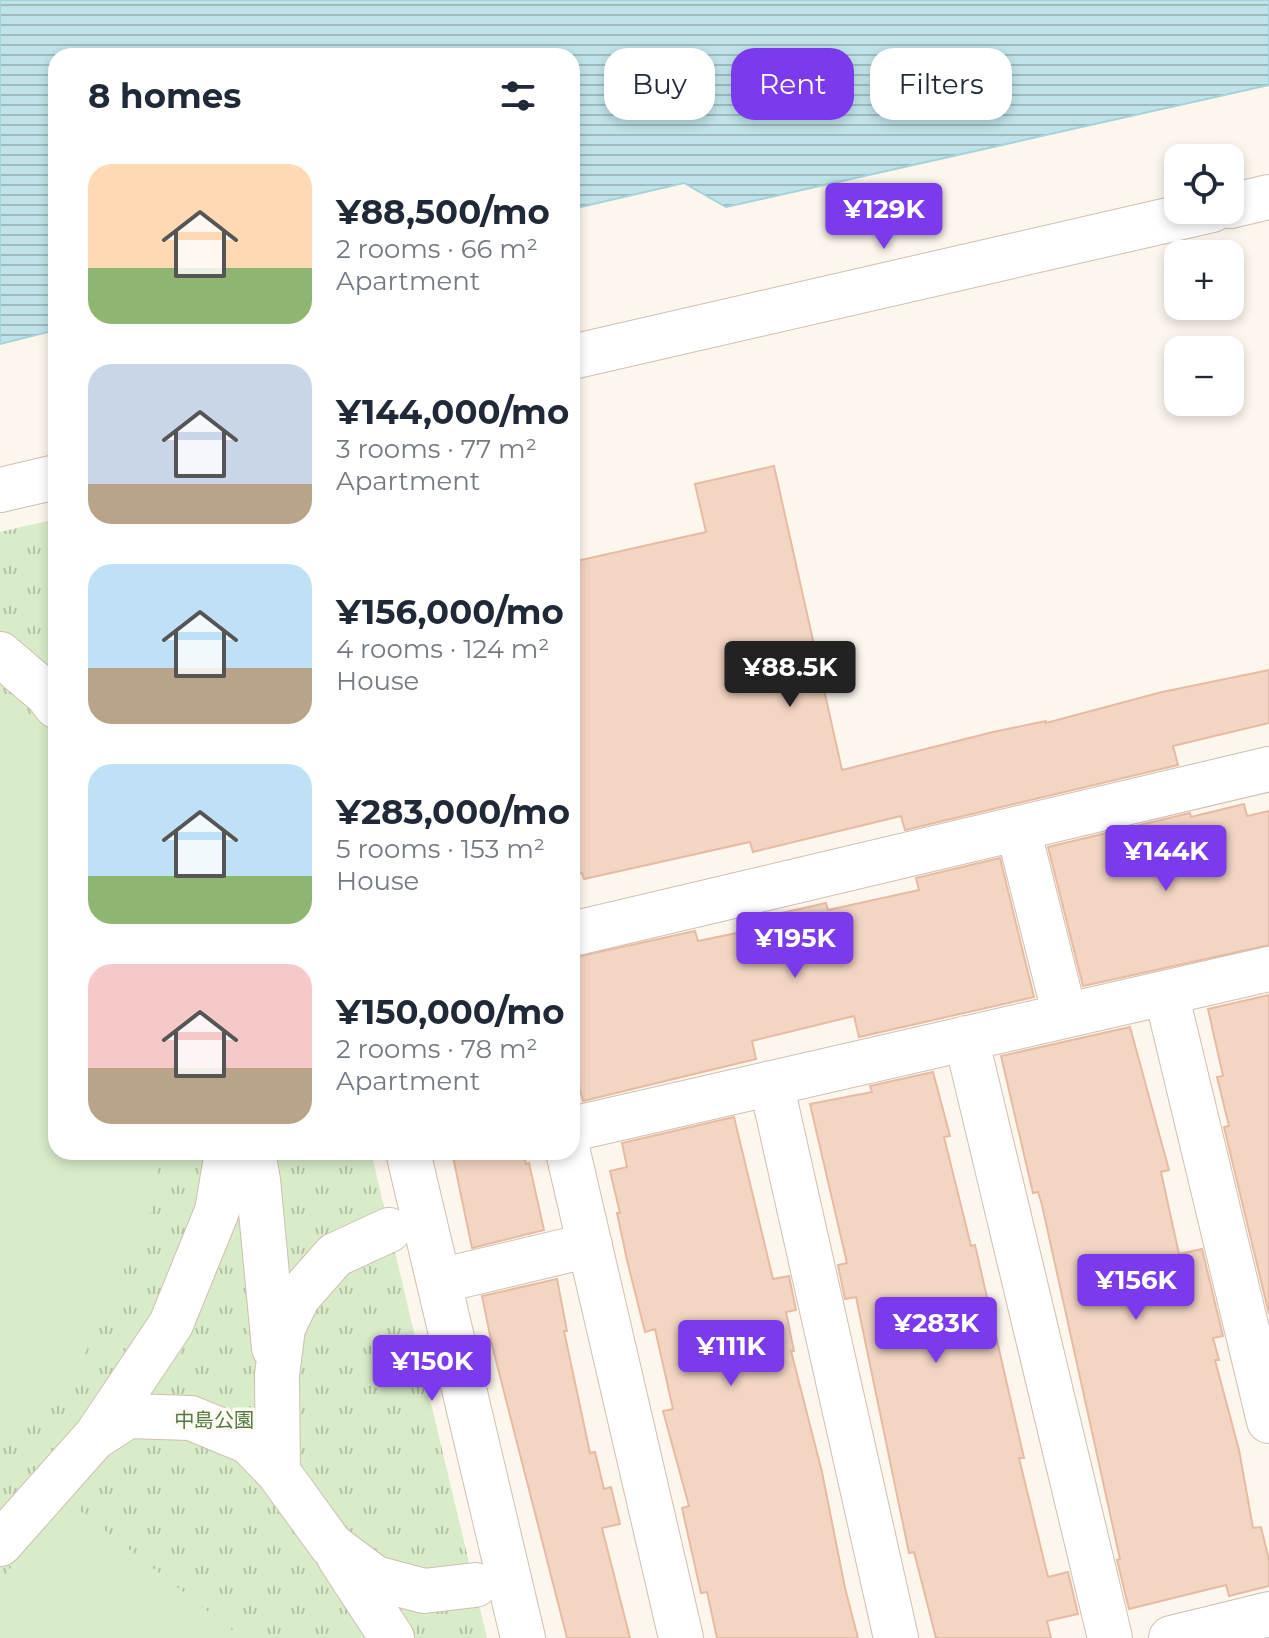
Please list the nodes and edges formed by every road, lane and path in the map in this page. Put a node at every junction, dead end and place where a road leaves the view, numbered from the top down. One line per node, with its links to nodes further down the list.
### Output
1 (1269, 197): 2 (street)
2 (1244, 203)
3 (1164, 221): 4 (street)
4 (580, 355)
5 (48, 479): 6 (street)
6 (0, 490)
7 (0, 654): 8 (street)
8 (48, 695)
9 (1269, 769): 10 (street)
10 (1018, 829): 11 (street); 14 (street)
11 (580, 932)
12 (1269, 969): 13 (street)
13 (1166, 993): 14 (street); 26 (street)
14 (1065, 1016): 15 (street)
15 (966, 1038): 16 (street); 37 (street)
16 (771, 1083): 17 (street); 36 (street)
17 (580, 1127)
18 (226, 1160): 27 (street)
19 (254, 1160): 25 (street)
20 (410, 1160): 24 (street)
21 (570, 1160): 23 (street)
22 (389, 1230): 25 (street)
23 (590, 1245): 24 (street); 35 (street)
24 (439, 1281): 34 (street)
25 (277, 1375): 28 (street)
26 (1269, 1421)
27 (94, 1438): 28 (street); 29 (street)
28 (278, 1472): 30 (street)
29 (0, 1544)
30 (331, 1545): 31 (street); 33 (street)
31 (475, 1585)
32 (1269, 1614): 38 (street)
33 (392, 1638)
34 (523, 1638)
35 (681, 1638)
36 (896, 1638)
37 (1110, 1638)
38 (1171, 1638)

